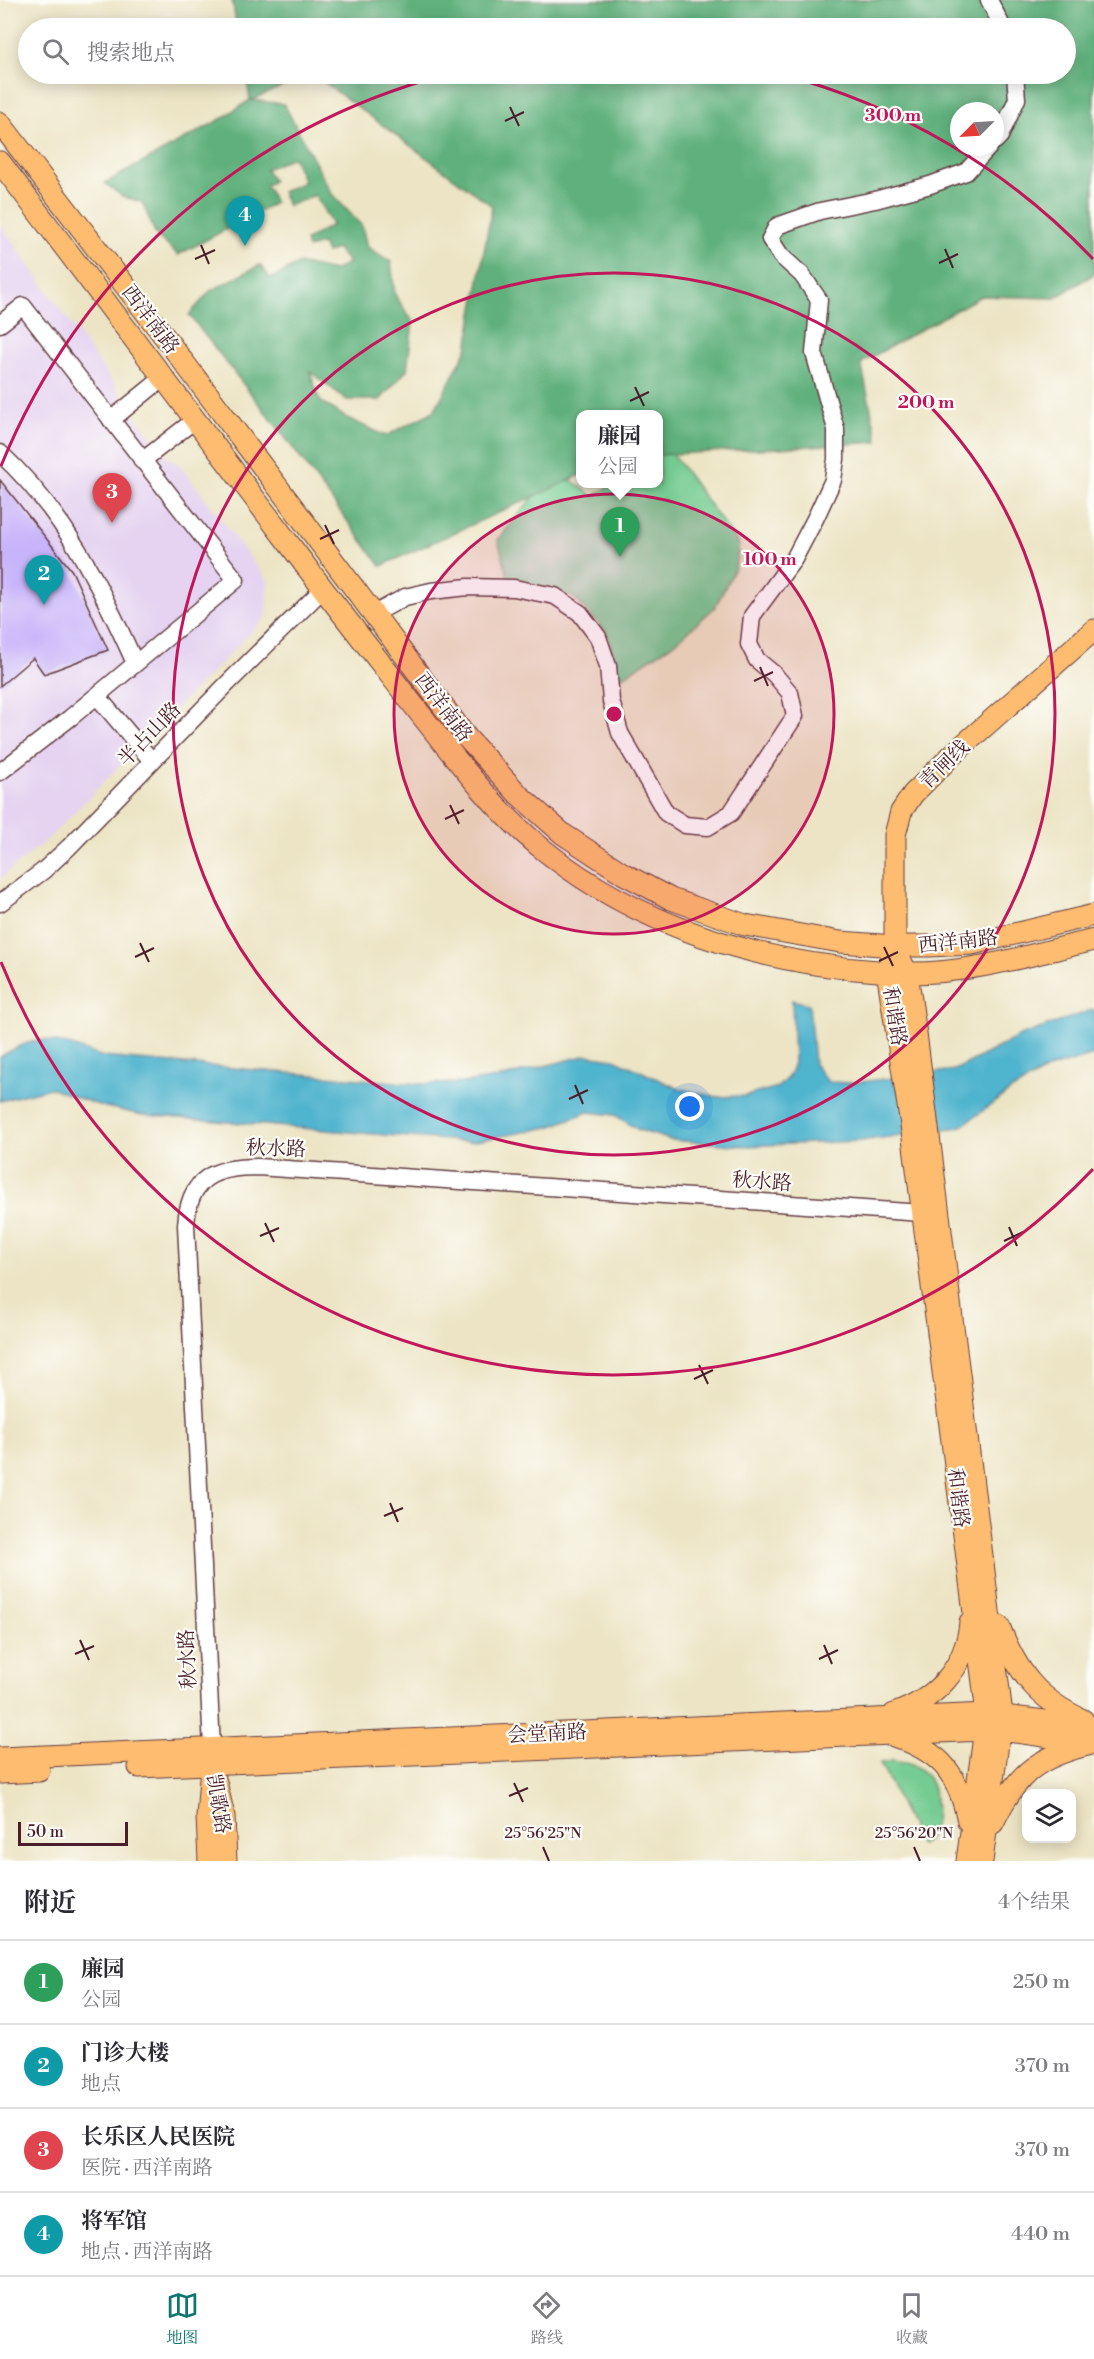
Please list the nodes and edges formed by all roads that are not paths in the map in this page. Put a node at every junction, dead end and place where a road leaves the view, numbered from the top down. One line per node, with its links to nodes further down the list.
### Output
1 (989, 0): 2 (street)
2 (998, 18)
3 (1016, 84): 5 (street)
4 (0, 123): 15 (main road, 西洋南路)
5 (1004, 127)
6 (981, 156): 15 (street)
7 (0, 162): 9 (main road, 西洋南路)
8 (0, 324): 11 (street)
9 (164, 377): 10 (main road, 西洋南路); 11 (street)
10 (196, 419): 13 (street); 14 (main road, 西洋南路)
11 (111, 420): 13 (street)
12 (0, 453): 17 (street)
13 (142, 461): 17 (street)
14 (323, 589): 19 (street, 半占山路); 25 (main road, 西洋南路)
15 (374, 614): 24 (main road, 西洋南路)
16 (1094, 630): 24 (main road, 青闸线)
17 (135, 663): 18 (street)
18 (97, 696): 19 (street); 20 (street)
19 (152, 761): 21 (street, 半占山路)
20 (0, 772)
21 (0, 903)
22 (1094, 915): 24 (main road, 西洋南路)
23 (1094, 940): 25 (main road, 西洋南路)
24 (895, 946): 25 (main road, 和谐路)
25 (897, 972): 26 (main road, 和谐路)
26 (921, 1136): 27 (main road, 和谐路); 28 (main road, 和谐路)
27 (922, 1213): 28 (main road, 和谐路); 33 (street, 秋水路)
28 (979, 1591): 29 (main road, 和谐路); 30 (main road); 31 (main road)
29 (993, 1722): 30 (main road, 会堂南路); 31 (main road, 会堂南路); 32 (main road, 会堂南路); 36 (main road, 和谐路)
30 (885, 1726): 33 (main road, 会堂南路); 36 (main road)
31 (1094, 1726)
32 (1094, 1743): 36 (main road)
33 (212, 1756): 34 (main road, 会堂南路); 35 (main road, 会堂南路); 37 (main road, 凯歌路); 38 (main road, 凯歌路)
34 (0, 1758)
35 (0, 1773)
36 (978, 1837): 39 (main road, 和谐路); 40 (main road, 和谐路)
37 (209, 1861)
38 (226, 1861)
39 (967, 1861)
40 (982, 1861)

